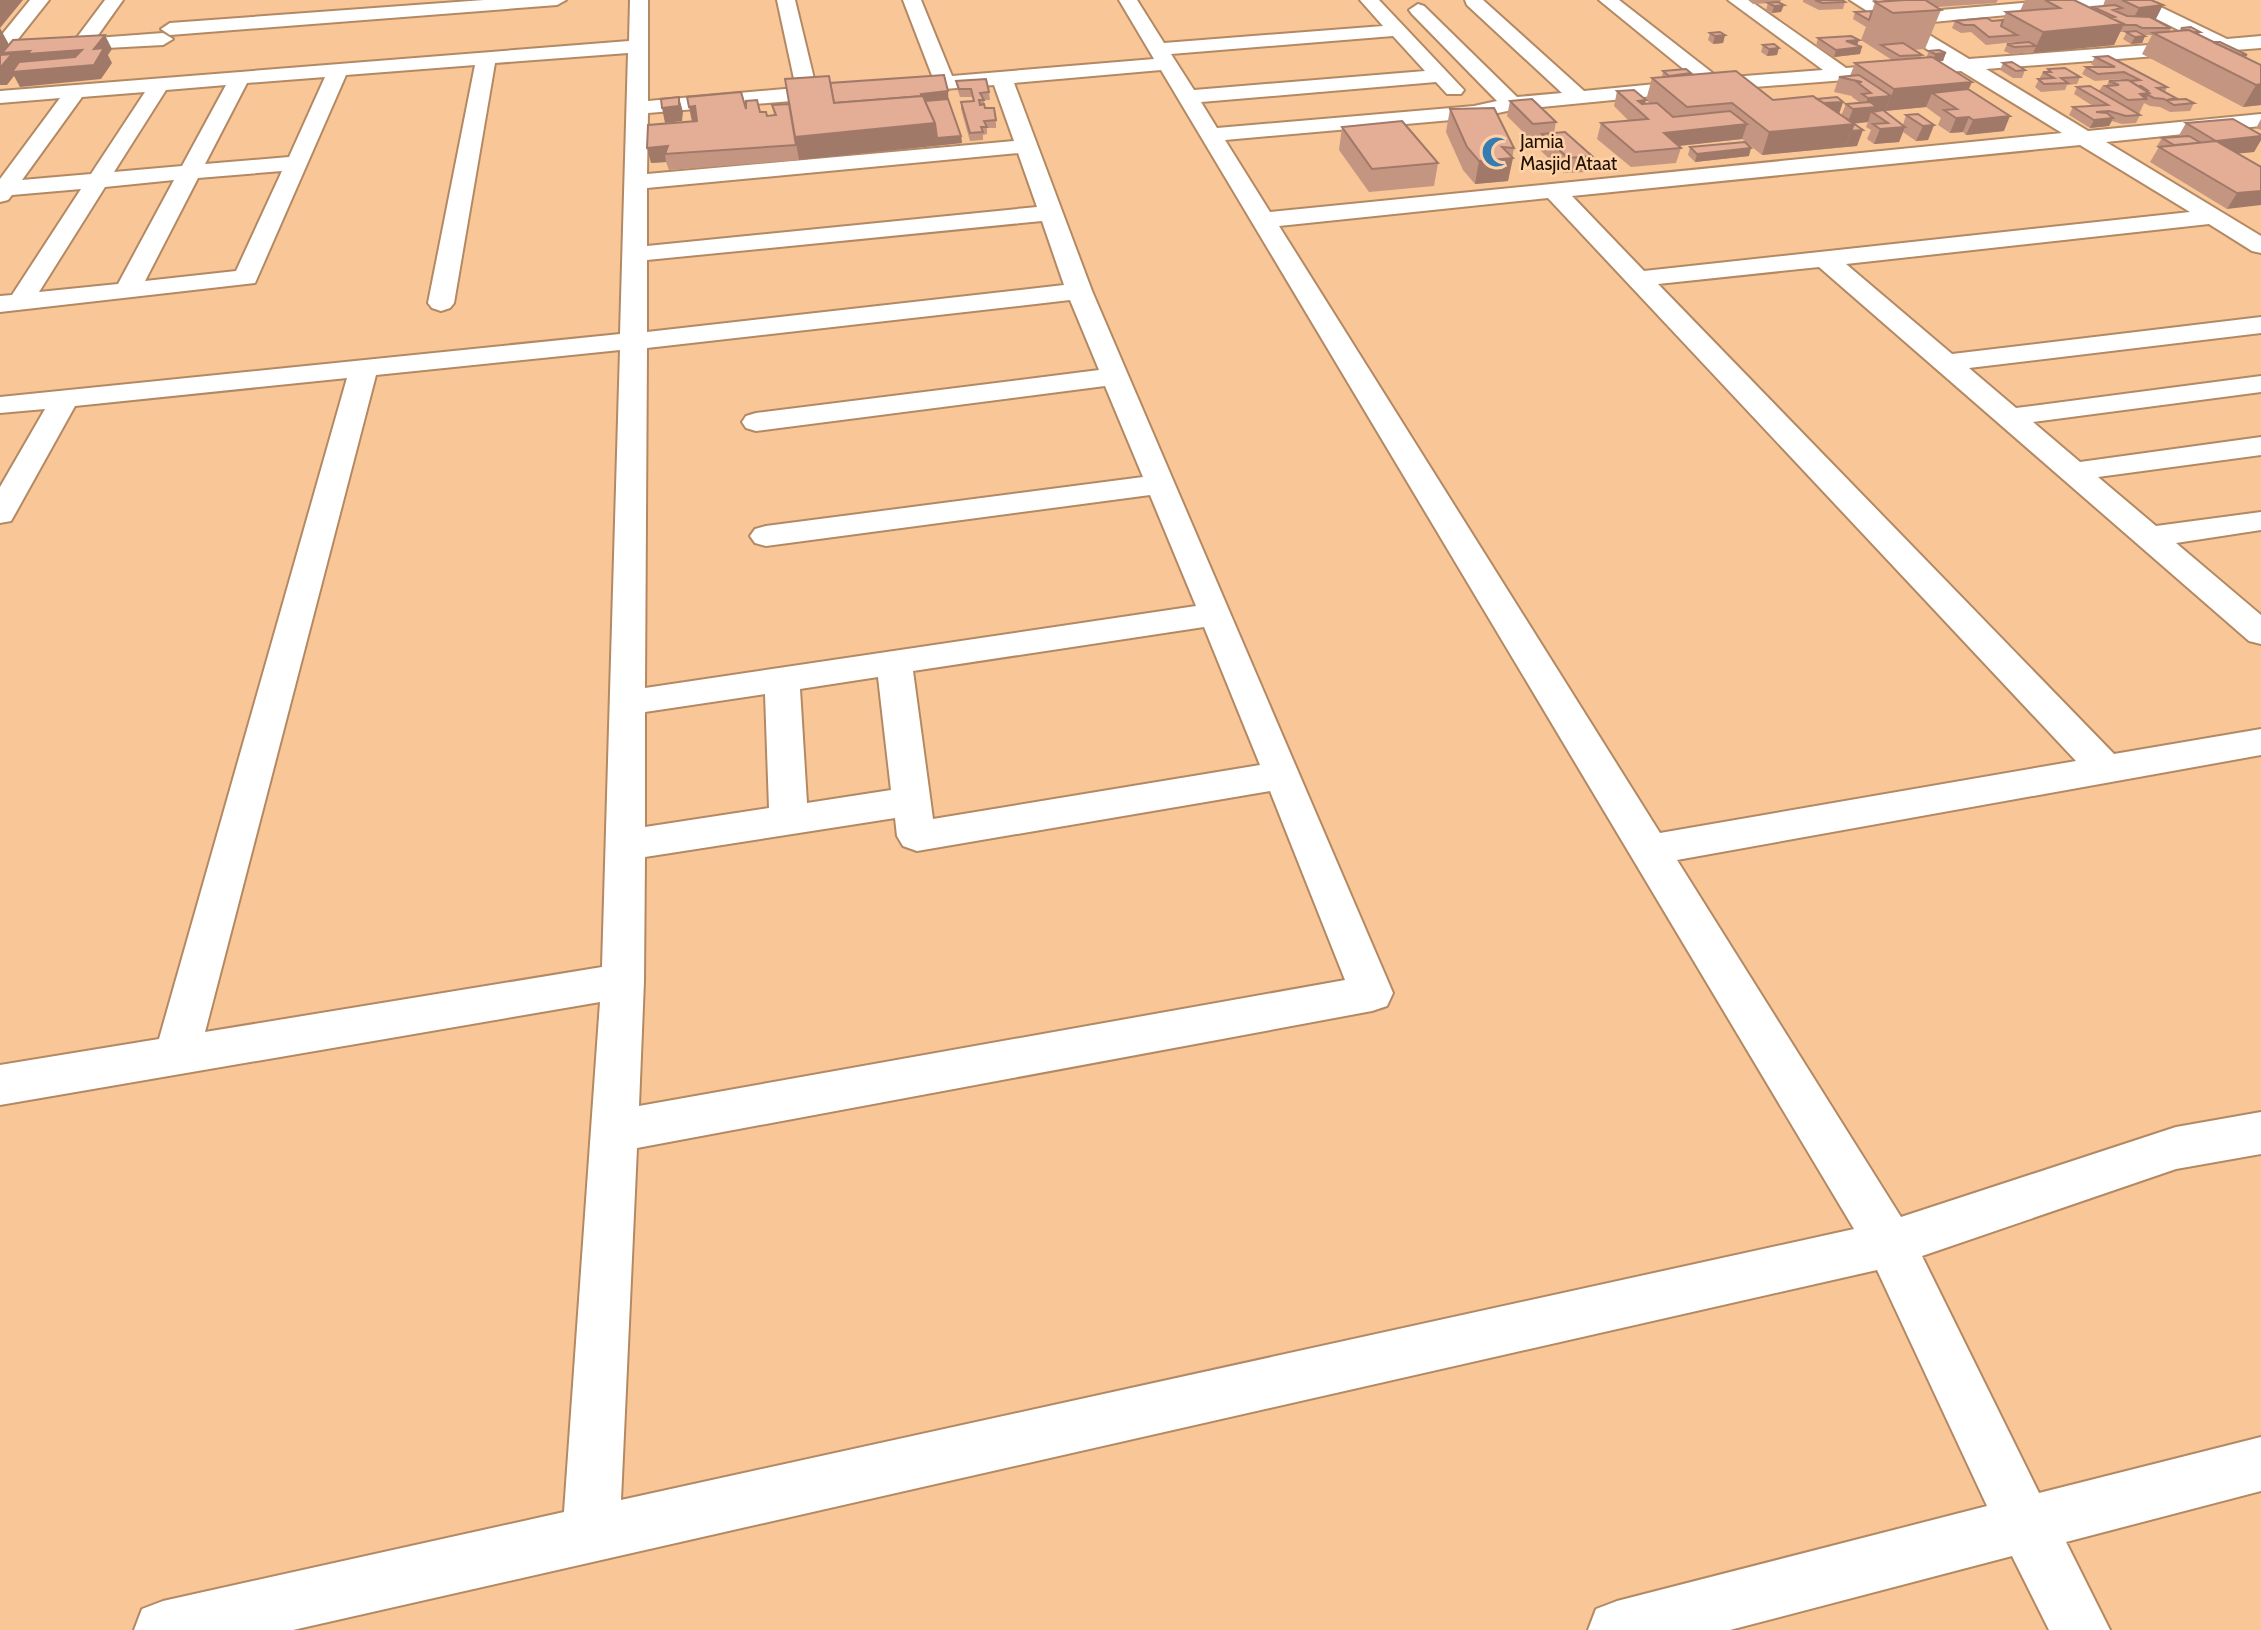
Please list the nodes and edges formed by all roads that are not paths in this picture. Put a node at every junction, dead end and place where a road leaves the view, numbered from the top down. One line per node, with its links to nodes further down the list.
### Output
1 (40, 0): 26 (street)
2 (114, 0): 23 (street)
3 (557, 0): 21 (street)
4 (639, 0): 24 (street)
5 (786, 0): 44 (street)
6 (912, 0): 39 (street)
7 (1128, 0): 32 (street)
8 (1369, 0): 18 (street)
9 (1608, 0): 40 (street)
10 (1737, 0): 34 (street)
11 (1859, 0): 19 (street)
12 (2121, 0): 15 (street)
13 (2132, 0): 25 (street)
14 (1475, 1): 17 (street); 46 (street)
15 (2010, 4): 19 (street)
16 (183, 10): 21 (street)
17 (1418, 10): 18 (street); 47 (street)
18 (1384, 15): 20 (street)
19 (1891, 20): 31 (street)
20 (1399, 30): 32 (street); 36 (street)
21 (166, 34): 23 (street); 42 (street)
22 (2261, 42): 25 (street)
23 (81, 46): 27 (street)
24 (638, 46): 29 (street); 49 (street)
25 (2224, 46): 28 (street); 30 (street)
26 (0, 49)
27 (35, 49)
28 (2098, 55): 31 (street); 35 (street)
29 (486, 59): 33 (street); 73 (street)
30 (2261, 61)
31 (1963, 64): 34 (street); 54 (street)
32 (1176, 70): 36 (street); 38 (street); 53 (street)
33 (338, 71): 37 (street); 57 (street)
34 (1842, 74): 40 (street)
35 (2132, 74)
36 (1441, 76): 50 (street)
37 (240, 78): 41 (street); 58 (street)
38 (1002, 78): 39 (street); 56 (street)
39 (945, 83): 44 (street)
40 (1715, 84): 46 (street)
41 (159, 85): 42 (street); 59 (street)
42 (129, 88): 43 (street)
43 (76, 91): 45 (street); 61 (street)
44 (807, 94): 49 (street)
45 (0, 97)
46 (1580, 98): 47 (street)
47 (1512, 104): 50 (street)
48 (2188, 105): 52 (street)
49 (638, 108): 60 (street)
50 (1474, 112): 53 (street)
51 (2261, 120): 52 (street)
52 (2222, 124): 54 (street); 55 (street)
53 (1211, 135): 65 (street)
54 (2084, 137): 62 (street); 64 (street)
55 (2261, 144)
56 (1025, 146): 60 (street); 63 (street)
57 (297, 163): 58 (street); 70 (street)
58 (190, 172): 59 (street); 70 (street)
59 (97, 180): 61 (street); 72 (street)
60 (638, 182): 67 (street)
61 (2, 191)
62 (1554, 191): 65 (street); 69 (street)
63 (1050, 214): 67 (street); 71 (street)
64 (2213, 216): 66 (street); 68 (street)
65 (1263, 220): 102 (street)
66 (2261, 246)
67 (636, 254): 75 (street)
68 (1825, 259): 69 (street); 76 (street)
69 (1638, 279): 97 (street)
70 (127, 290): 72 (street)
71 (1079, 291): 75 (street); 78 (street)
72 (10, 303)
73 (441, 303)
74 (2261, 325): 76 (street)
75 (634, 341): 77 (street); 95 (street)
76 (1947, 363): 82 (street)
77 (364, 368): 80 (street); 104 (street)
78 (1115, 376): 83 (street); 86 (street)
79 (2261, 384): 82 (street)
80 (65, 398): 81 (street); 87 (street)
81 (0, 405)
82 (2009, 417): 85 (street)
83 (756, 422)
84 (2261, 446): 85 (street)
85 (2072, 472): 90 (street)
86 (1161, 484): 89 (street); 91 (street)
87 (0, 514)
88 (2261, 521): 90 (street)
89 (765, 536)
90 (2149, 537): 92 (street)
91 (1216, 614): 93 (street); 98 (street)
92 (2258, 628)
93 (894, 662): 94 (street); 99 (street)
94 (782, 679): 95 (street); 100 (street)
95 (627, 702): 101 (street)
96 (2261, 742): 97 (street)
97 (2106, 769): 102 (street)
98 (1283, 775): 99 (street); 106 (street)
99 (911, 801): 100 (street)
100 (789, 820): 101 (street)
101 (625, 845): 103 (street)
102 (1649, 850): 108 (street)
103 (623, 981): 104 (street); 106 (street)
104 (177, 1055): 105 (street)
105 (0, 1085)
106 (614, 1131): 111 (street)
107 (2261, 1133): 108 (street)
108 (1890, 1244): 110 (street); 111 (street)
109 (2261, 1464): 110 (street)
110 (2025, 1524): 113 (street); 114 (street)
111 (591, 1534): 112 (street)
112 (163, 1630)
113 (1617, 1630)
114 (2081, 1630)

